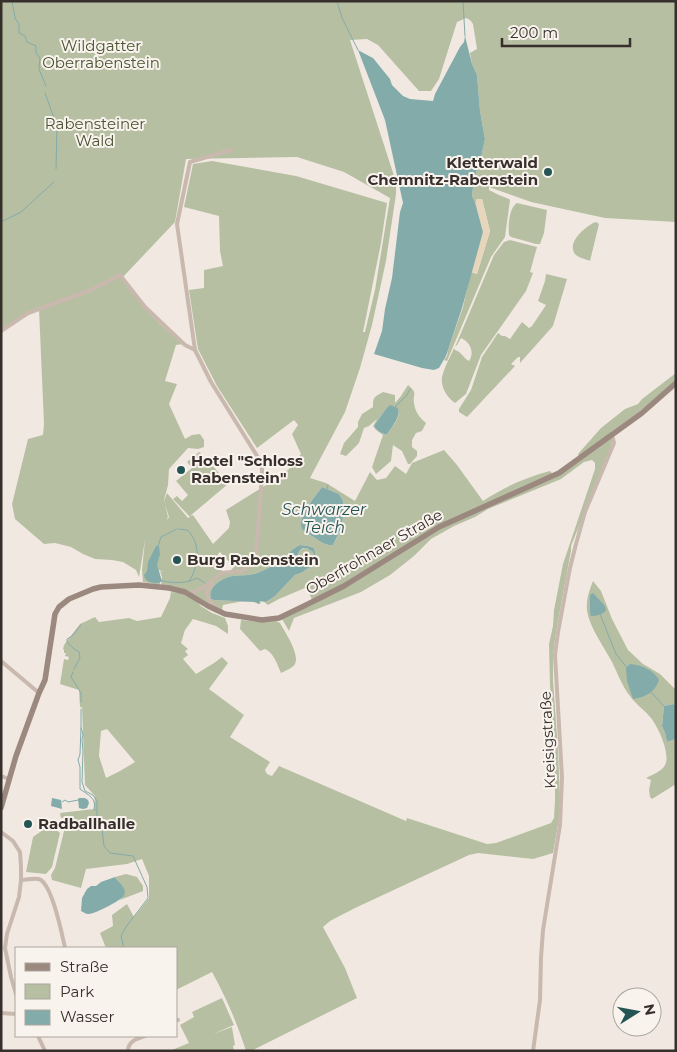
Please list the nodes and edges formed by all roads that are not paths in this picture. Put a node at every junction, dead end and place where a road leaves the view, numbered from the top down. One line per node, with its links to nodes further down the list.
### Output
1 (231, 150): 3 (street)
2 (1, 331): 3 (street)
3 (195, 350): 6 (street)
4 (676, 383): 5 (main road, Oberfrohnaer Straße)
5 (612, 435): 8 (main road, Oberfrohnaer Straße); 24 (street, Kreisigstraße)
6 (213, 581): 7 (street); 8 (street)
7 (190, 594): 8 (main road, Oberfrohnaer Straße); 10 (main road, Oberfrohnaer Straße)
8 (221, 612)
9 (1, 661): 10 (street)
10 (39, 693): 12 (main road, Oberfrohnaer Straße)
11 (1, 776): 12 (street)
12 (10, 779): 13 (main road, Oberfrohnaer Straße)
13 (1, 808)
14 (1, 832): 15 (street)
15 (22, 880): 16 (street); 17 (street)
16 (65, 947)
17 (15, 991)
18 (1, 1012): 19 (street)
19 (15, 1014)
20 (38, 1037): 22 (street)
21 (142, 1037): 23 (street)
22 (45, 1051)
23 (128, 1051)
24 (533, 1051)

